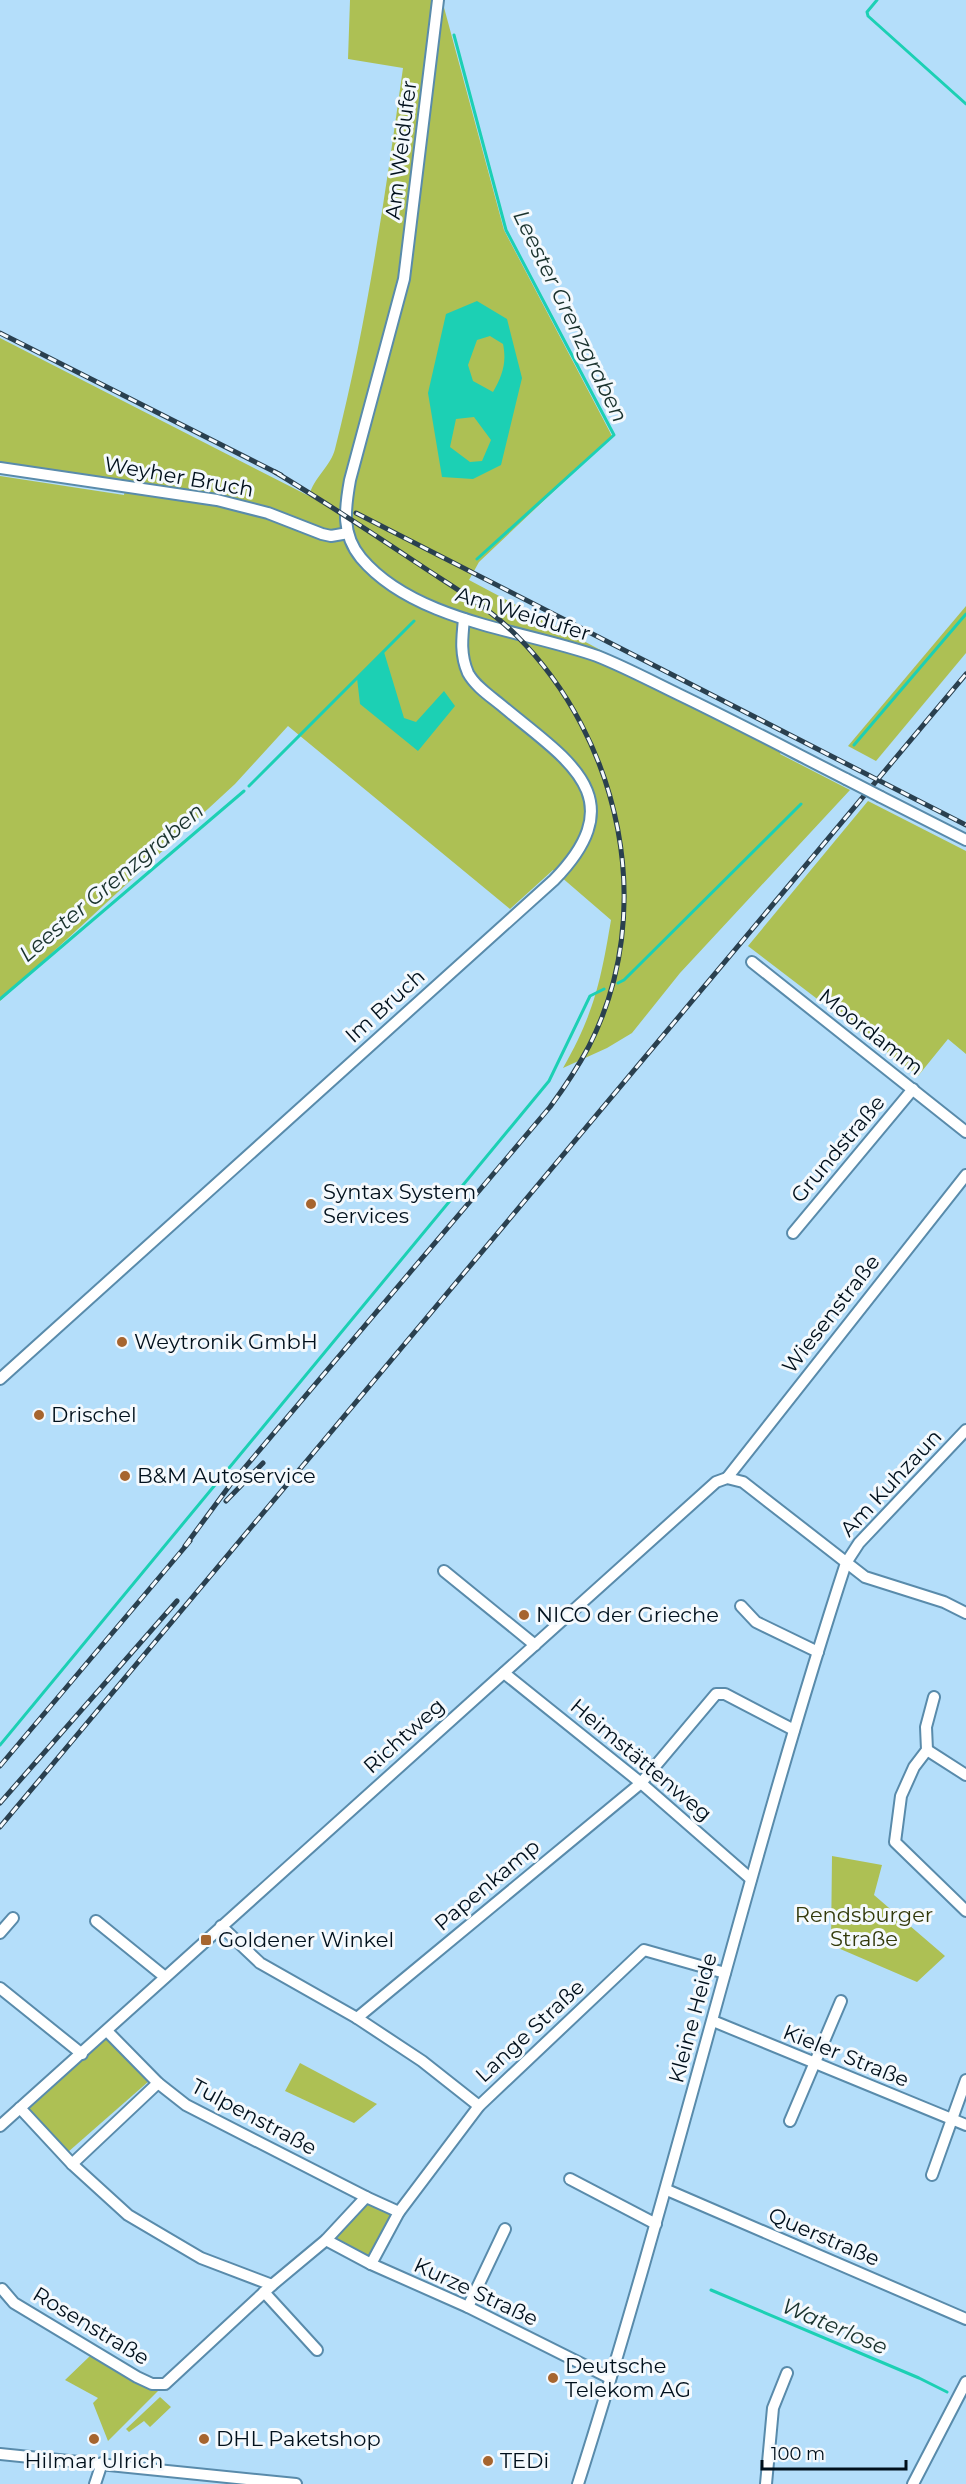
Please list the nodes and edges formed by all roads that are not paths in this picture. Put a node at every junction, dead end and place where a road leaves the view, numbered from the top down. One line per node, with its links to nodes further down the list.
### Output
1 (438, 0): 3 (street, Am Weidufer)
2 (0, 468): 3 (street, Weyher Bruch)
3 (348, 533): 4 (street, Am Weidufer)
4 (464, 619): 5 (street, Am Weidufer, bridge); 11 (street, Im Bruch)
5 (966, 840)
6 (752, 962): 7 (street, Moordamm)
7 (912, 1089): 8 (street, Moordamm); 10 (street, Grundstraße)
8 (966, 1132)
9 (966, 1175): 13 (street, Wiesenstraße)
10 (794, 1233)
11 (0, 1380)
12 (966, 1430): 14 (street, Am Kuhzaun)
13 (727, 1478): 14 (street); 18 (street, Richtweg)
14 (846, 1563): 17 (street); 19 (street, Kleine Heide)
15 (444, 1571): 18 (street)
16 (741, 1606): 19 (street)
17 (966, 1613)
18 (535, 1645): 20 (street, Richtweg)
19 (818, 1652): 22 (street, Kleine Heide)
20 (504, 1673): 25 (street, Heimstättenweg); 30 (street, Richtweg)
21 (934, 1698): 23 (street)
22 (794, 1730): 25 (street, Papenkamp); 26 (street, Kleine Heide)
23 (927, 1750): 24 (street); 27 (street)
24 (966, 1775)
25 (641, 1783): 26 (street, Heimstättenweg); 36 (street, Papenkamp)
26 (751, 1879): 32 (street, Kleine Heide)
27 (966, 1911)
28 (13, 1918): 31 (street)
29 (96, 1920): 33 (street)
30 (221, 1926): 33 (street, Richtweg); 36 (street)
31 (0, 1933)
32 (725, 1973): 37 (street, Kleine Heide); 43 (street, Lange Straße)
33 (165, 1977): 38 (street, Richtweg)
34 (0, 1988): 39 (street)
35 (841, 2001): 40 (street)
36 (357, 2018): 43 (street)
37 (713, 2021): 40 (street, Kieler Straße); 52 (street, Kleine Heide)
38 (107, 2031): 39 (street, Richtweg); 42 (street, Tulpenstraße)
39 (82, 2054): 44 (street, Richtweg)
40 (814, 2064): 45 (street, Kieler Straße); 46 (street)
41 (966, 2080): 45 (street)
42 (158, 2083): 49 (street); 53 (street, Tulpenstraße)
43 (479, 2106): 54 (street, Lange Straße)
44 (20, 2108): 48 (street, Richtweg); 49 (street)
45 (951, 2120): 47 (street, Kieler Straße); 50 (street)
46 (790, 2121)
47 (966, 2125)
48 (0, 2126)
49 (72, 2164): 59 (street)
50 (932, 2175)
51 (570, 2179): 55 (street)
52 (667, 2190): 55 (street, Kleine Heide); 62 (street, Querstraße)
53 (366, 2197): 54 (street); 57 (street)
54 (399, 2212): 58 (street, Lange Straße)
55 (656, 2224): 65 (street, Kleine Heide)
56 (505, 2229): 61 (street)
57 (326, 2240): 58 (street, Kurze Straße); 59 (street)
58 (371, 2264): 61 (street, Kurze Straße)
59 (268, 2287): 60 (street, Rosenstraße); 63 (street)
60 (2, 2289)
61 (468, 2307): 65 (street, Kurze Straße)
62 (966, 2319)
63 (317, 2350)
64 (787, 2373): 72 (street)
65 (610, 2378): 71 (street, Kleine Heide)
66 (966, 2382): 73 (street)
67 (0, 2454): 68 (street)
68 (102, 2463): 69 (street); 70 (street)
69 (95, 2484)
70 (296, 2484)
71 (578, 2484)
72 (766, 2484)
73 (913, 2484)

